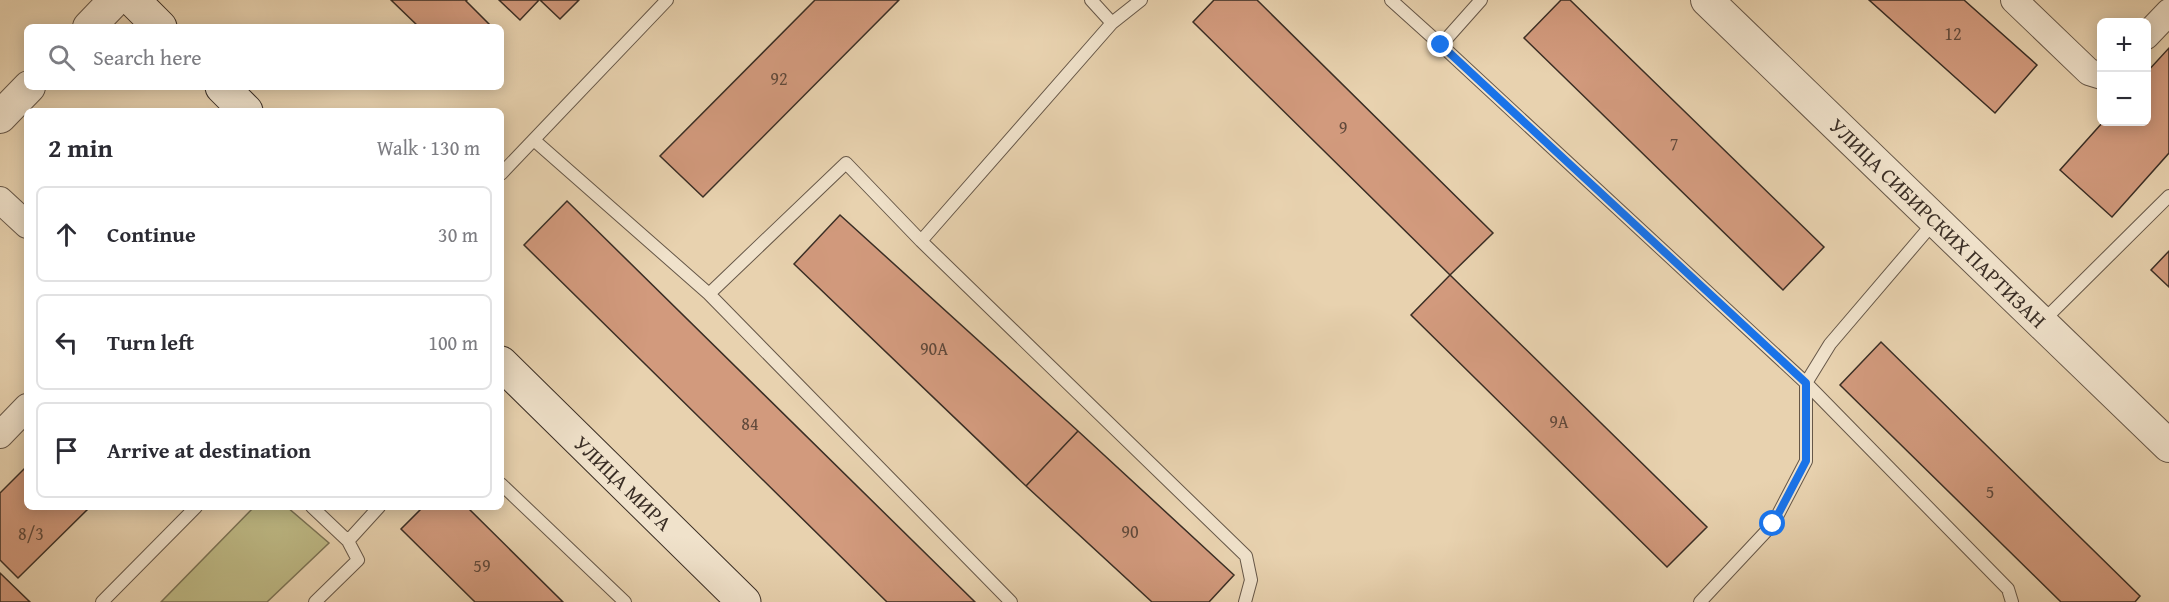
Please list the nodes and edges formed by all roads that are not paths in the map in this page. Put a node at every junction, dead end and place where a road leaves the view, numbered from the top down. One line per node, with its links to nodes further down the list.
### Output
1 (116, 0): 12 (street)
2 (133, 0): 13 (main road)
3 (667, 0): 21 (lane)
4 (1091, 0): 11 (lane)
5 (1142, 0): 11 (lane)
6 (1391, 0): 15 (lane)
7 (1481, 0): 15 (lane)
8 (1707, 0): 25 (street, УЛИЦА СИБИРСКИХ ПАРТИЗАН)
9 (2014, 0): 16 (street)
10 (2169, 12): 14 (street)
11 (1112, 23): 27 (lane)
12 (92, 24)
13 (157, 24)
14 (2151, 31)
15 (1441, 45): 31 (lane)
16 (2097, 74)
17 (26, 90): 20 (street)
18 (225, 90): 19 (main road)
19 (243, 108)
20 (0, 117)
21 (535, 141): 22 (lane); 28 (lane)
22 (504, 171)
23 (2169, 196): 29 (lane)
24 (0, 200): 26 (street)
25 (1935, 220): 31 (lane); 34 (street, УЛИЦА СИБИРСКИХ ПАРТИЗАН)
26 (24, 222)
27 (921, 241): 28 (lane); 45 (lane)
28 (709, 294): 44 (lane)
29 (2047, 317)
30 (504, 370): 43 (main road, УЛИЦА МИРА)
31 (1806, 383): 46 (lane); 47 (lane)
32 (24, 410): 33 (street)
33 (0, 435)
34 (2169, 447)
35 (504, 487): 42 (lane)
36 (193, 510): 40 (lane)
37 (315, 510): 39 (lane)
38 (376, 510): 39 (lane)
39 (348, 541): 41 (lane)
40 (102, 602)
41 (315, 602)
42 (625, 602)
43 (744, 602)
44 (1011, 602)
45 (1245, 602)
46 (1700, 602)
47 (2012, 602)

